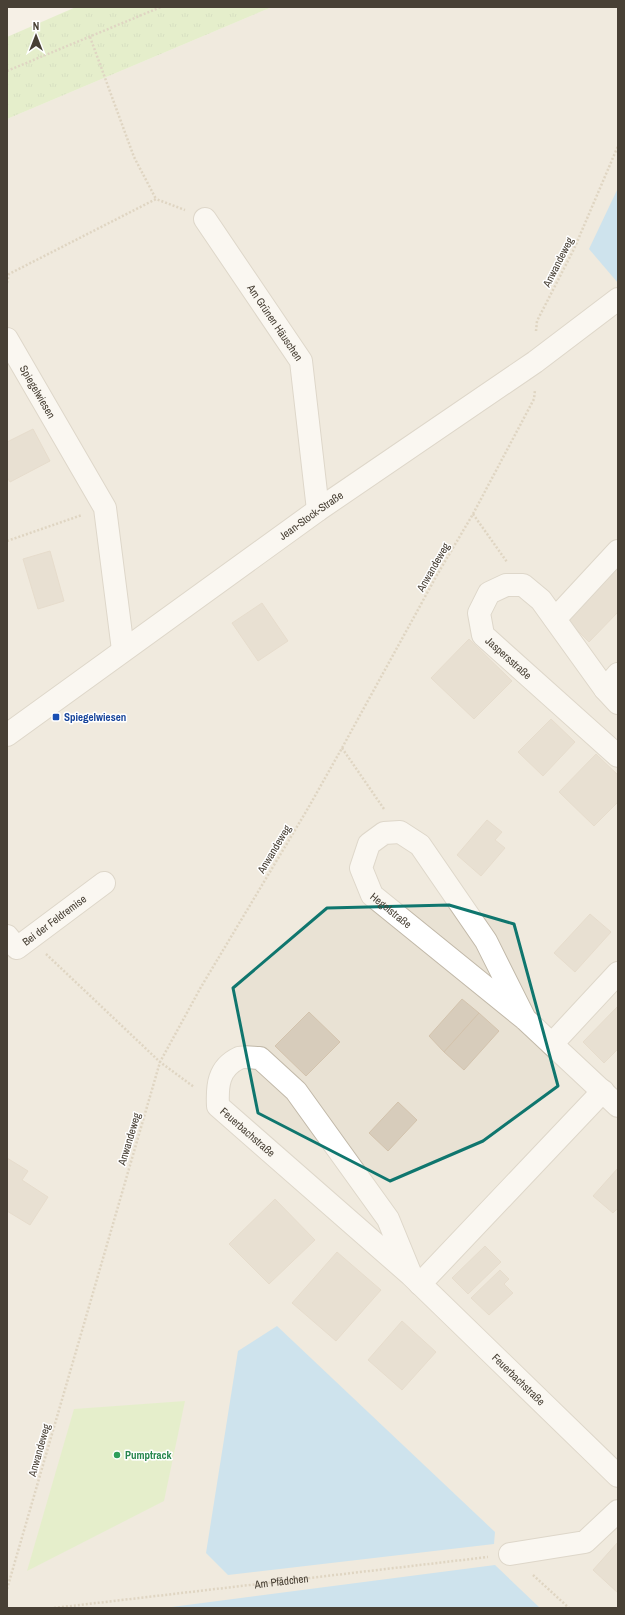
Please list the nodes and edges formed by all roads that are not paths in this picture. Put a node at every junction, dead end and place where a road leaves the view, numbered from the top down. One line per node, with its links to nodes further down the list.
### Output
1 (205, 219): 4 (street, Am Grünen Häuschen)
2 (618, 299): 4 (street, Jean-Stock-Straße)
3 (7, 339): 7 (street, Spiegelwiesen)
4 (318, 510): 7 (street, Jean-Stock-Straße)
5 (618, 551): 6 (street)
6 (555, 619): 8 (street); 10 (street, Jaspersstraße)
7 (123, 650): 9 (street, Jean-Stock-Straße)
8 (614, 689)
9 (7, 734)
10 (618, 756)
11 (104, 883): 12 (street, Bei der Feldremise)
12 (7, 936)
13 (618, 974): 15 (street)
14 (525, 1019): 14 (street, Hegelstraße); 15 (street, Hegelstraße)
15 (552, 1044): 16 (street, Hegelstraße)
16 (611, 1098): 17 (street)
17 (415, 1279): 17 (street, Feuerbachstraße); 18 (street, Feuerbachstraße)
18 (618, 1476)
19 (618, 1511): 20 (street)
20 (510, 1554)

